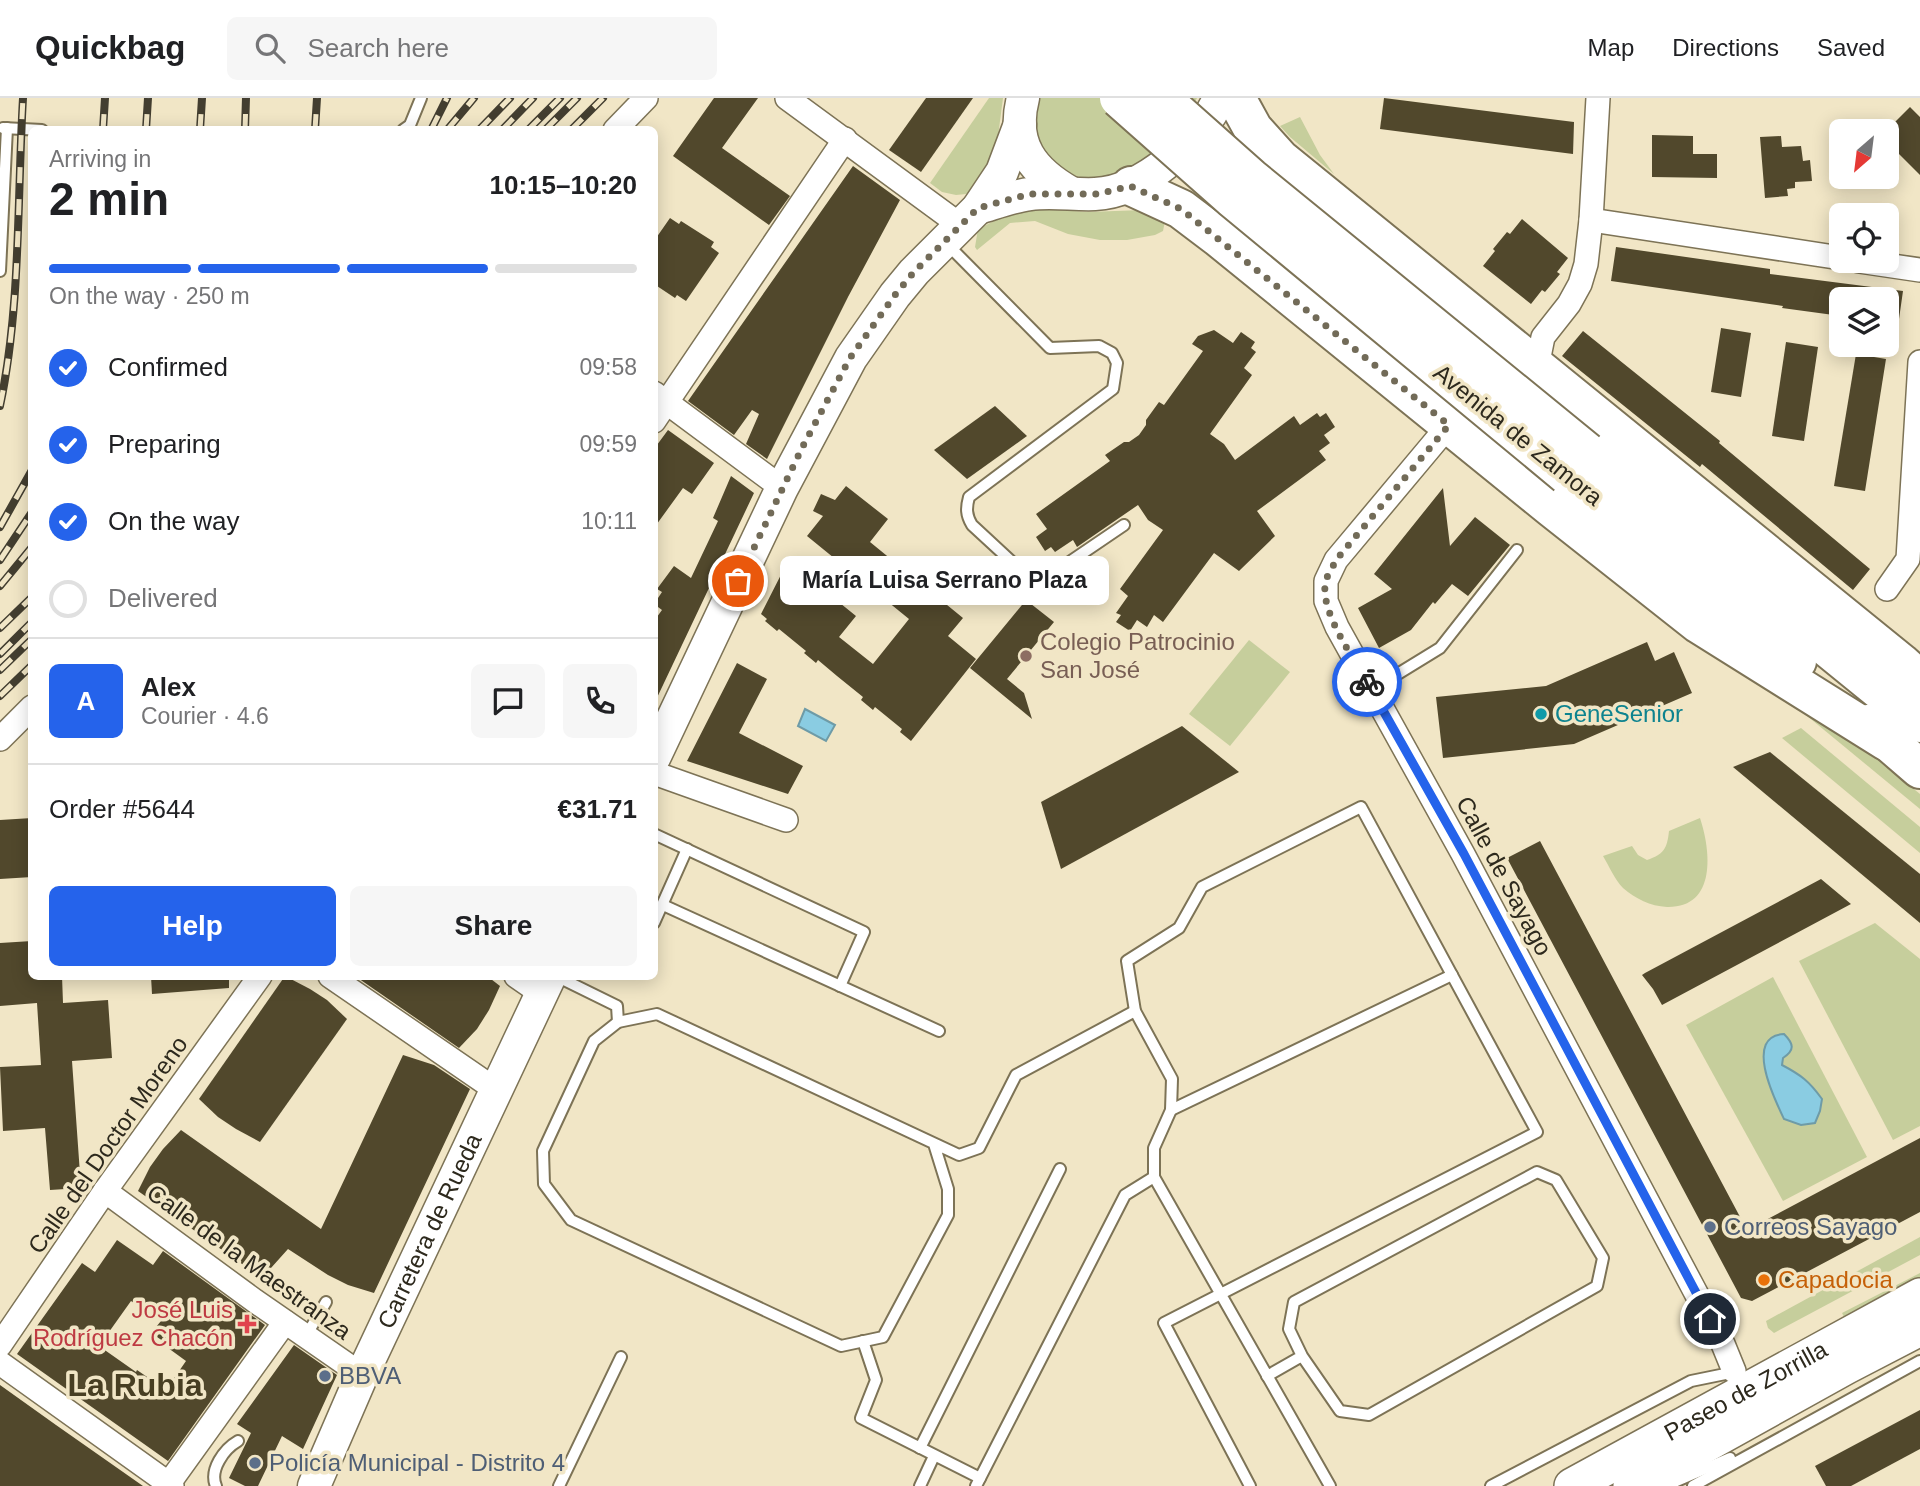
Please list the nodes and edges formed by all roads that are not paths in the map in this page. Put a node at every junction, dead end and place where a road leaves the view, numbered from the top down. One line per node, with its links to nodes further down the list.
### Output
1 (421, 98): 10 (lane)
2 (646, 98): 11 (street)
3 (787, 98): 14 (street)
4 (1119, 98): 27 (highway, Avenida de Zamora, bridge)
5 (1161, 98): 27 (highway, Avenida de Zamora, bridge)
6 (1219, 98): 15 (street)
7 (1237, 98): 24 (highway)
8 (1598, 98): 17 (street)
9 (1021, 111): 16 (street); 18 (street)
10 (409, 126)
11 (619, 126)
12 (4, 128): 13 (lane); 22 (lane)
13 (28, 129)
14 (845, 139): 18 (street); 25 (street)
15 (1130, 186): 16 (street); 26 (highway)
16 (1071, 193): 18 (street)
17 (1591, 220): 19 (street); 24 (street)
18 (960, 225): 28 (street); 29 (lane)
19 (1829, 256)
20 (1899, 267): 21 (street)
21 (1920, 270)
22 (0, 271)
23 (1920, 362): 31 (street)
24 (1536, 367): 32 (highway)
25 (659, 405): 28 (street)
26 (1449, 425): 33 (street, Calle de Sayago); 37 (highway)
27 (1577, 464): 35 (highway, Avenida de Zamora); 37 (highway, Avenida de Zamora)
28 (782, 488): 38 (street)
29 (1124, 525)
30 (1517, 550): 33 (lane)
31 (1887, 589)
32 (1920, 680)
33 (1370, 686): 74 (street, Calle de Sayago)
34 (28, 711): 36 (street)
35 (1920, 723)
36 (0, 739)
37 (1886, 741): 39 (highway, Avenida de Zamora)
38 (658, 750)
39 (1920, 769)
40 (658, 774): 41 (street)
41 (786, 821)
42 (658, 836): 43 (lane)
43 (687, 849): 44 (lane); 50 (lane)
44 (663, 905): 45 (lane); 50 (lane)
45 (658, 915)
46 (1452, 975): 51 (lane); 55 (lane); 60 (lane)
47 (257, 980): 59 (street, Calle del Doctor Moreno)
48 (336, 980): 54 (street)
49 (541, 981): 52 (lane); 54 (street, Carretera de Rueda)
50 (840, 986): 53 (lane)
51 (1135, 1011): 55 (lane); 56 (lane)
52 (618, 1022): 56 (lane); 66 (lane)
53 (939, 1031)
54 (496, 1090): 72 (street, Carretera de Rueda)
55 (1171, 1110): 58 (lane)
56 (934, 1144): 66 (lane)
57 (1060, 1169): 77 (lane)
58 (1154, 1177): 60 (lane); 79 (lane)
59 (105, 1191): 63 (street, Calle de la Maestranza); 67 (street, Calle del Doctor Moreno)
60 (1221, 1295): 73 (lane); 85 (lane)
61 (1920, 1296): 74 (main road, Paseo de Zorrilla)
62 (326, 1302): 65 (lane)
63 (285, 1322): 65 (street, Calle de la Maestranza); 80 (street)
64 (1920, 1328): 89 (main road, Paseo de Zorrilla)
65 (306, 1336): 72 (street, Calle de la Maestranza)
66 (863, 1341): 77 (lane)
67 (0, 1345)
68 (1303, 1356): 68 (lane); 73 (lane)
69 (621, 1357): 83 (lane)
70 (1920, 1361): 75 (lane)
71 (0, 1363): 80 (street)
72 (362, 1375): 82 (street, Carretera de Rueda)
73 (1267, 1376): 86 (lane)
74 (1749, 1376): 87 (lane); 88 (main road, Paseo de Zorrilla)
75 (1782, 1436): 90 (lane); 91 (lane)
76 (238, 1441): 81 (lane)
77 (920, 1448): 78 (lane)
78 (934, 1456): 79 (lane); 84 (lane)
79 (978, 1482)
80 (169, 1485)
81 (216, 1486)
82 (314, 1486)
83 (559, 1486)
84 (919, 1486)
85 (1250, 1486)
86 (1330, 1486)
87 (1491, 1486)
88 (1573, 1486)
89 (1631, 1486)
90 (1665, 1486)
91 (1693, 1486)

